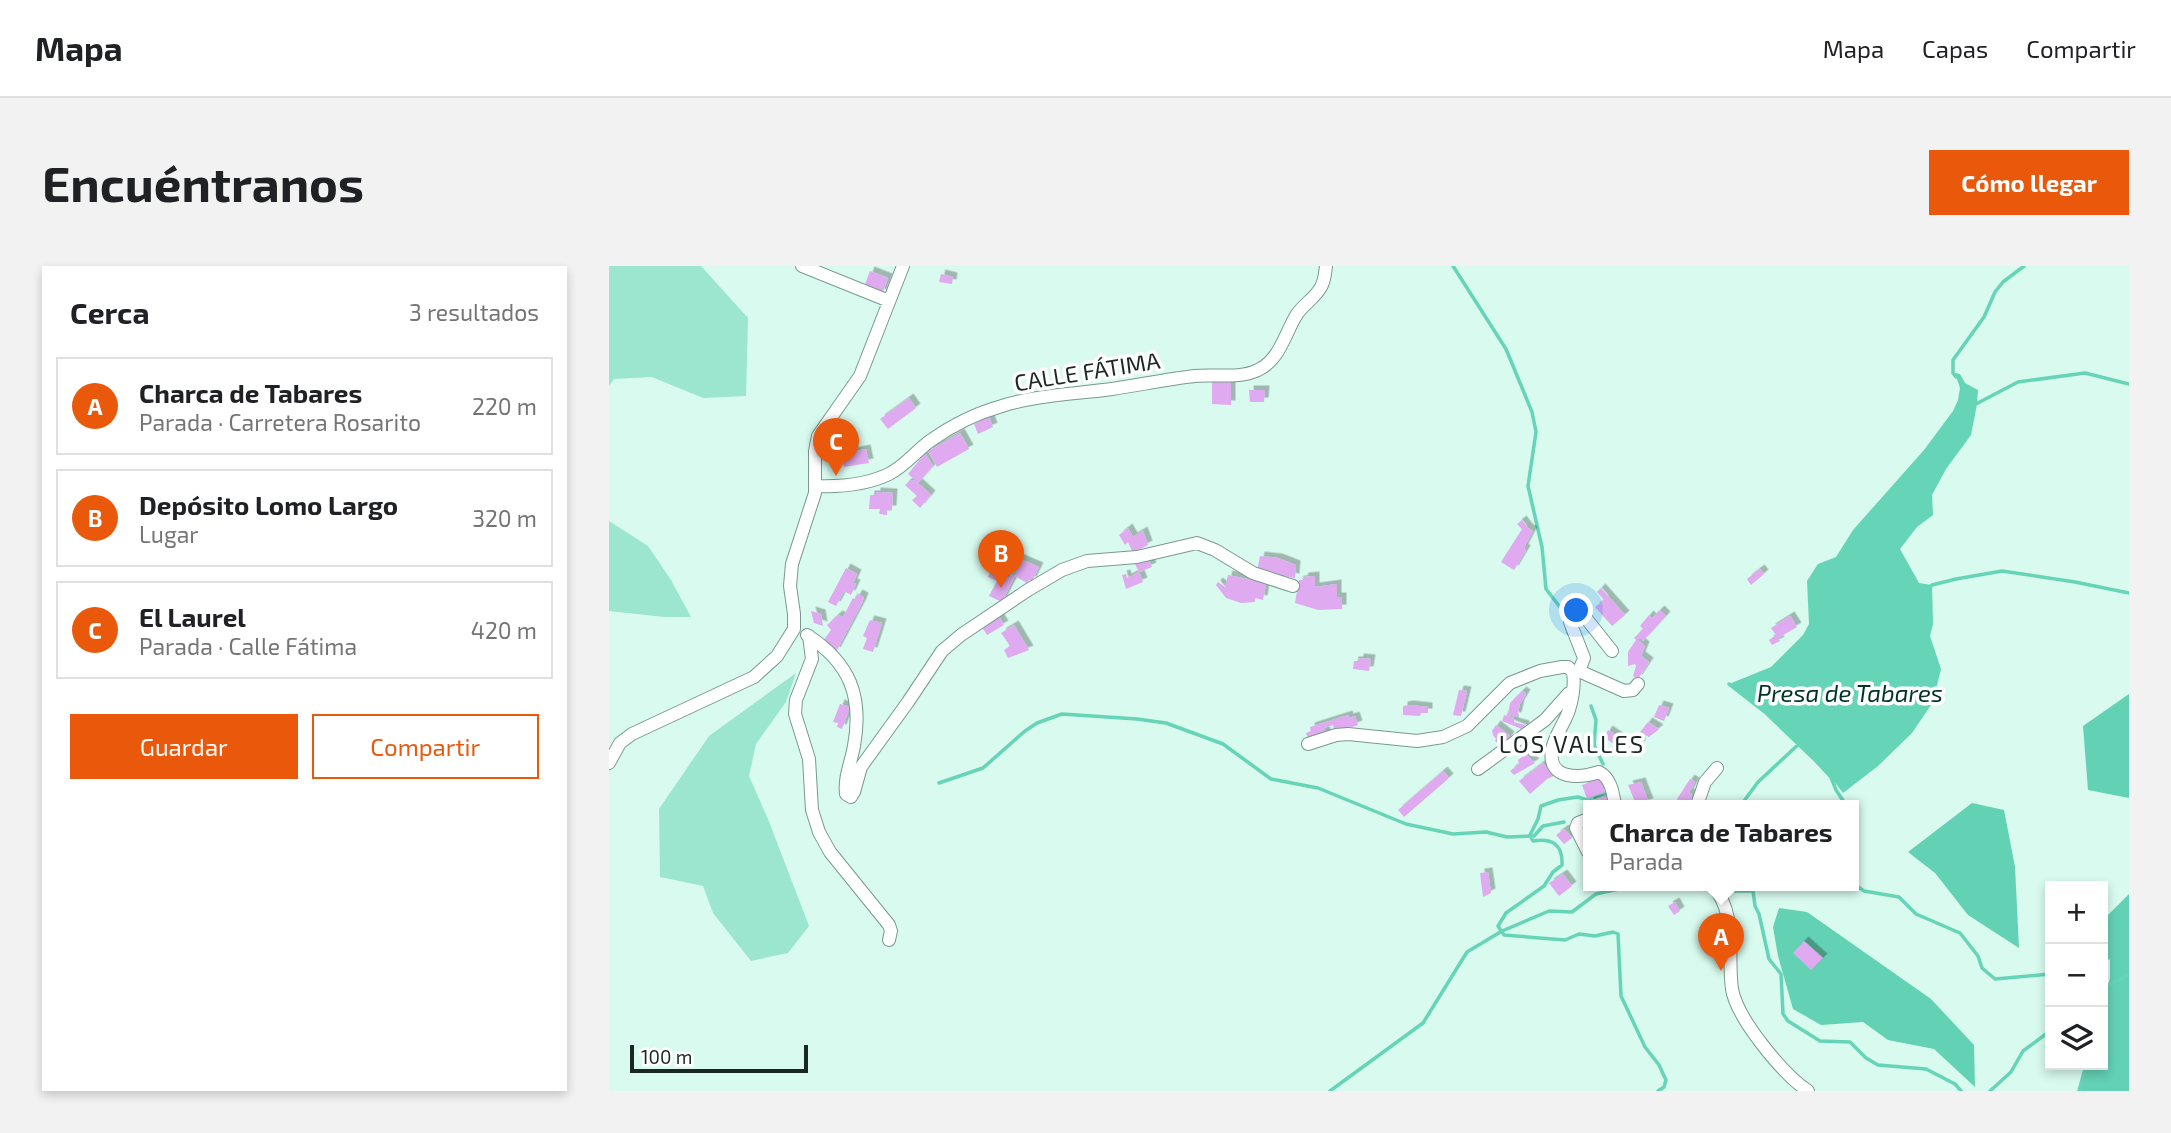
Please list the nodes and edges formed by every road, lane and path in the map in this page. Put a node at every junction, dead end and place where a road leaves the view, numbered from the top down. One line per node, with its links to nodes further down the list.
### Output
1 (802, 266): 4 (street)
2 (903, 266): 4 (street)
3 (1326, 266): 5 (street, CALLE FÁTIMA)
4 (889, 301): 5 (street)
5 (816, 486): 7 (street)
6 (1293, 586): 8 (street)
7 (794, 629): 8 (street); 14 (street)
8 (809, 636): 22 (street)
9 (1612, 651): 10 (street)
10 (1576, 672): 11 (street); 12 (street); 13 (street)
11 (1638, 684)
12 (1574, 692): 16 (street); 17 (street)
13 (1308, 744)
14 (609, 763)
15 (1717, 768): 18 (street)
16 (1478, 769)
17 (1614, 800)
18 (1699, 800)
19 (1583, 821): 20 (street)
20 (1583, 841)
21 (1717, 891): 23 (street)
22 (890, 940)
23 (1808, 1091)

